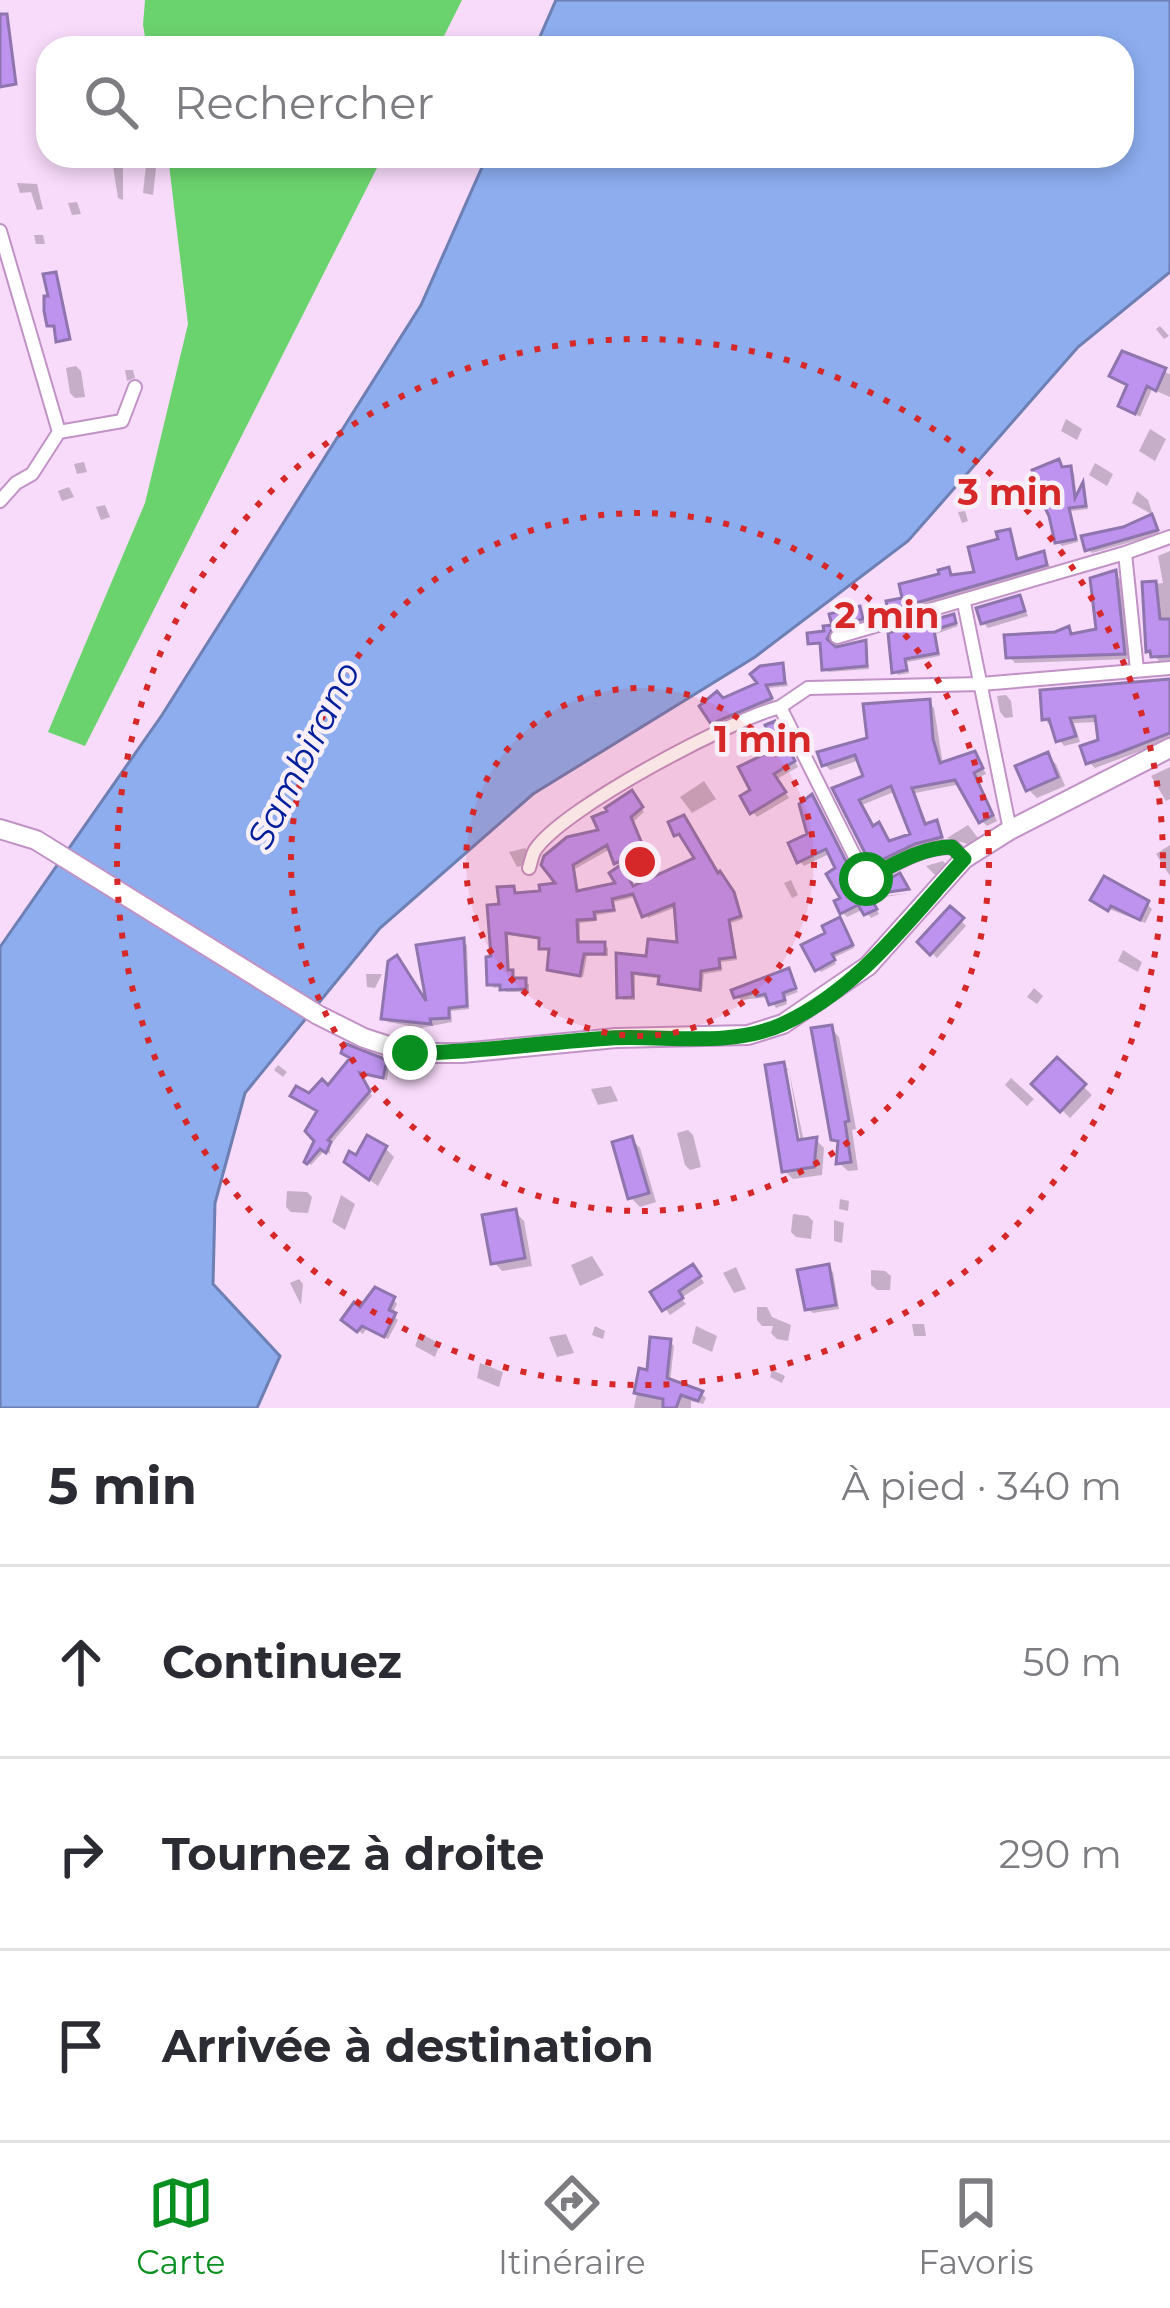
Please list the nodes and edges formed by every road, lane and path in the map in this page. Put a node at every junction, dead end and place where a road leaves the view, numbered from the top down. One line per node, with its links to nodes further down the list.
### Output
1 (0, 231): 3 (street)
2 (135, 387): 3 (street)
3 (59, 432): 4 (street)
4 (0, 501)
5 (1170, 537): 6 (street)
6 (1125, 554): 7 (street); 10 (street)
7 (964, 603): 8 (street); 11 (street)
8 (837, 638)
9 (1170, 668): 10 (street)
10 (1137, 670): 11 (street)
11 (981, 684): 12 (street); 15 (street)
12 (780, 706): 16 (street); 17 (street)
13 (1170, 748): 15 (main road)
14 (0, 829): 16 (main road)
15 (1010, 830): 16 (main road)
16 (964, 859)
17 (529, 868)

